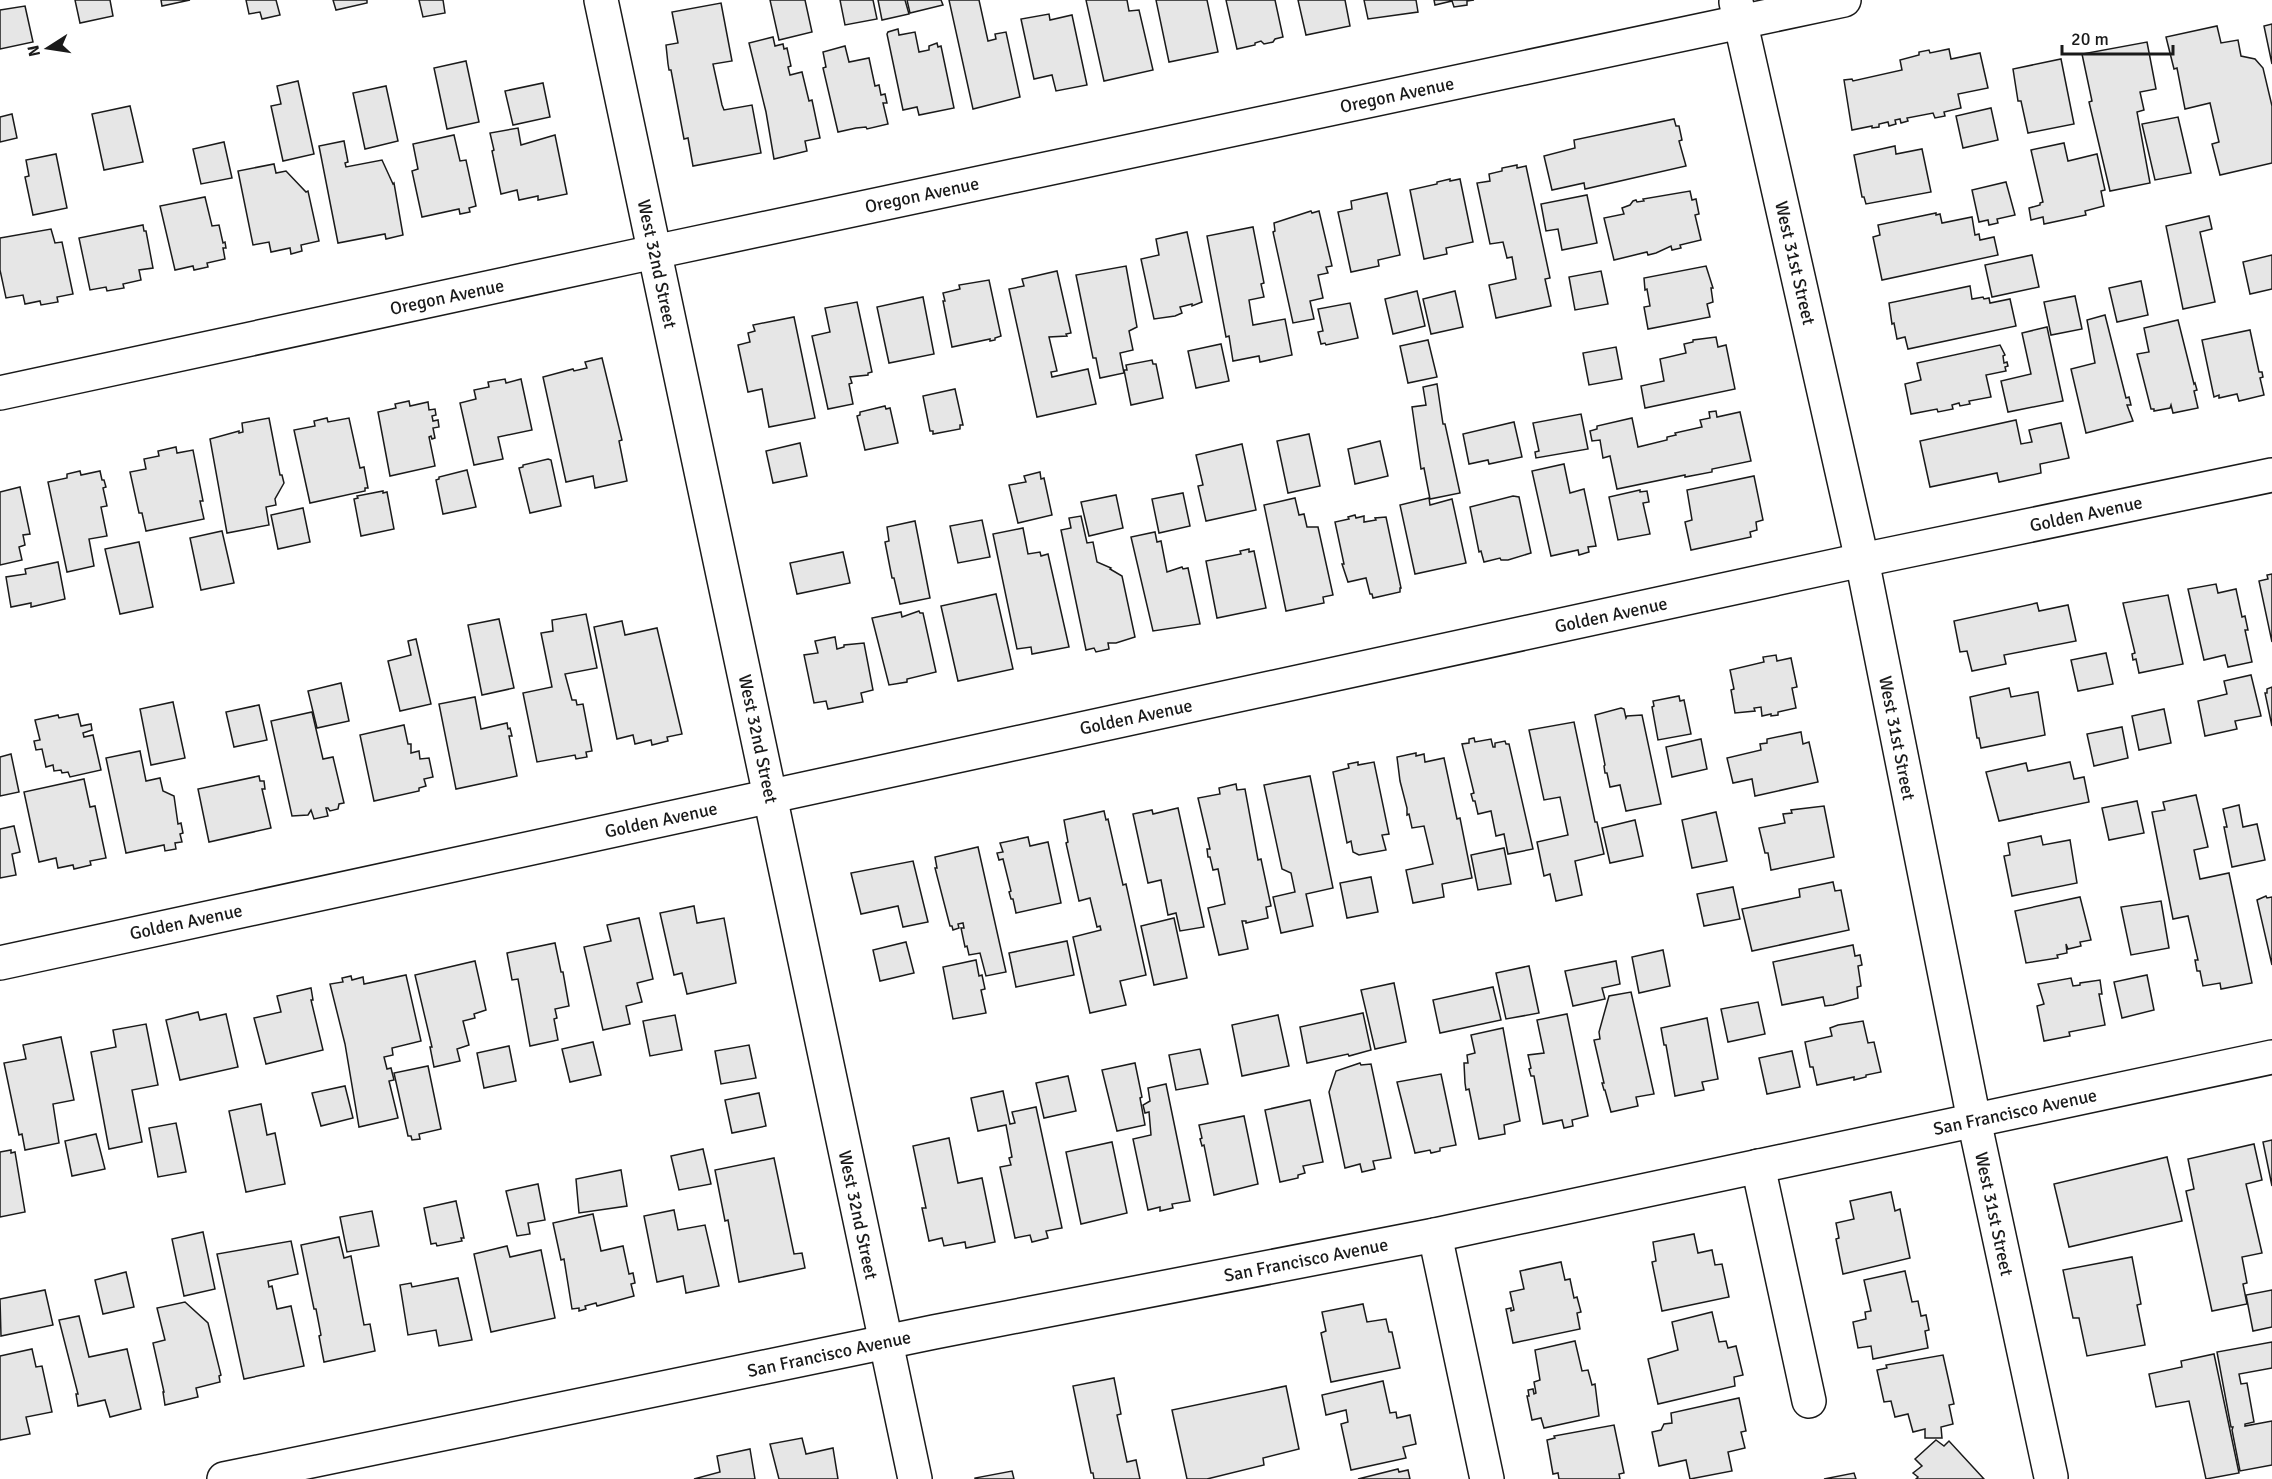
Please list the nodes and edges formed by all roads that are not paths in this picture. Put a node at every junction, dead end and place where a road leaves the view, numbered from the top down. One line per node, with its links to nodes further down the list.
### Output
1 (601, 0): 4 (street, West 32nd Street)
2 (1845, 0): 3 (street, Oregon Avenue)
3 (1738, 11): 4 (street, Oregon Avenue); 7 (street, West 31st Street)
4 (654, 252): 5 (street, Oregon Avenue); 8 (street, West 32nd Street)
5 (0, 393)
6 (2272, 475): 7 (street, Golden Avenue)
7 (1862, 560): 8 (street, Golden Avenue); 11 (street, West 31st Street)
8 (771, 796): 9 (street, Golden Avenue); 14 (street, West 32nd Street)
9 (0, 963)
10 (2272, 1057): 11 (street, San Francisco Avenue)
11 (1974, 1120): 12 (street, San Francisco Avenue); 16 (street, West 31st Street)
12 (1758, 1166): 13 (street, San Francisco Avenue); 15 (street)
13 (1435, 1235): 14 (street, San Francisco Avenue); 19 (street)
14 (885, 1342): 17 (street, San Francisco Avenue); 18 (street, West 32nd Street)
15 (1809, 1401)
16 (2051, 1477)
17 (224, 1479)
18 (915, 1479)
19 (1487, 1479)

